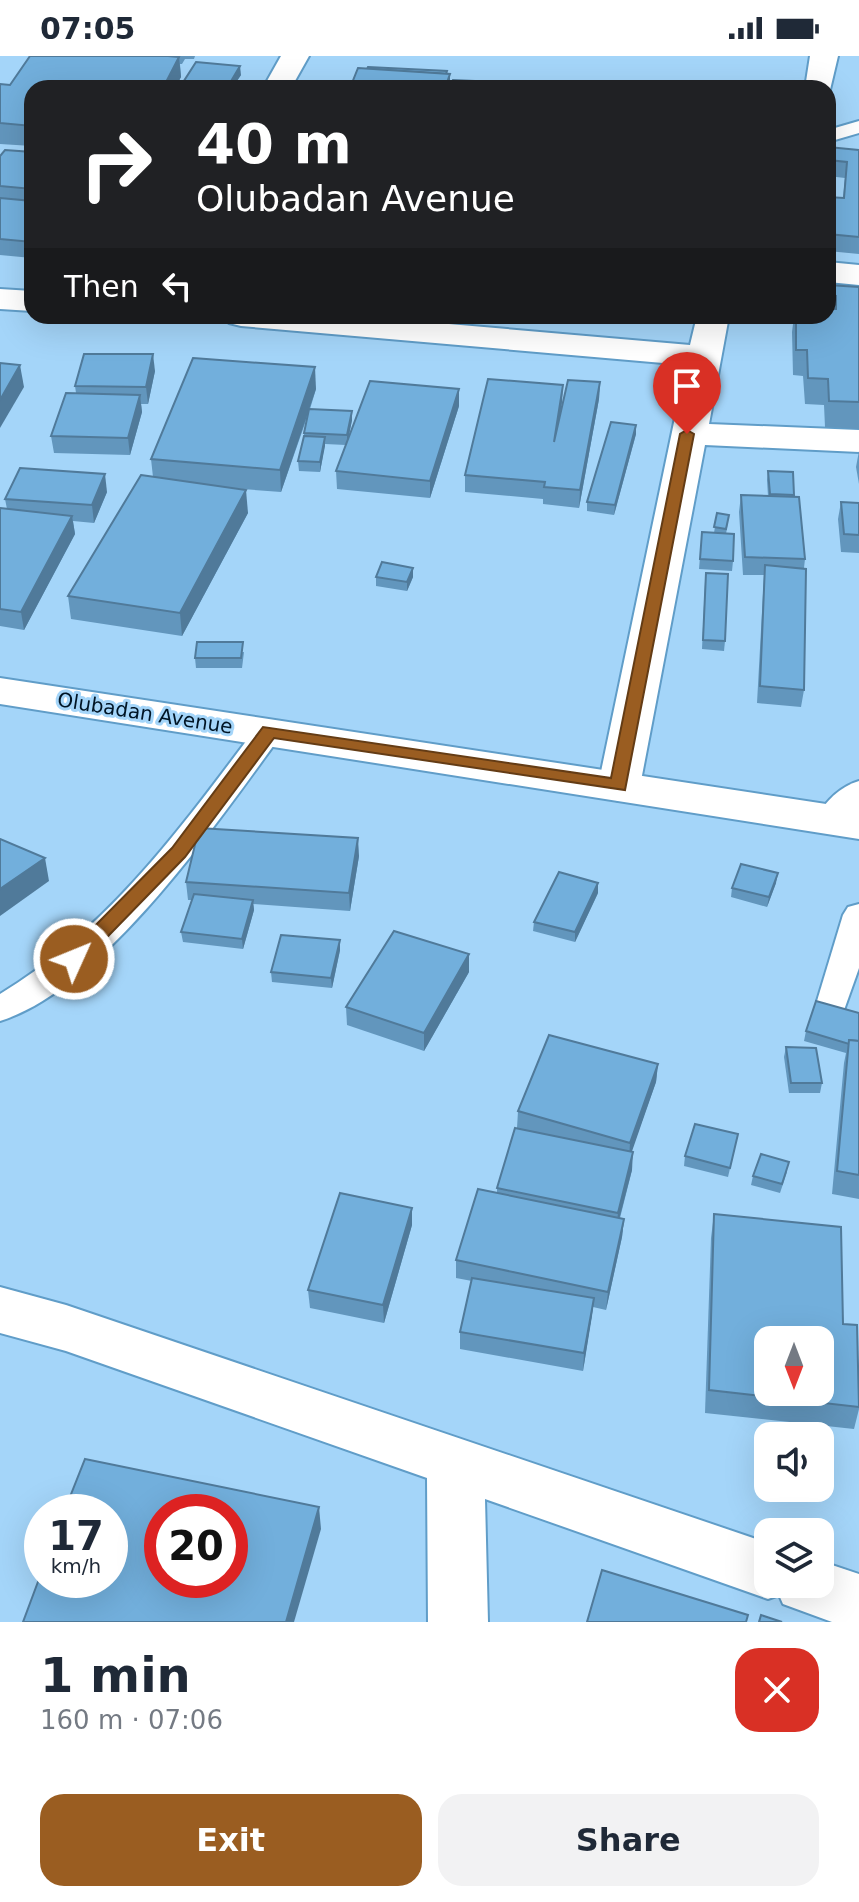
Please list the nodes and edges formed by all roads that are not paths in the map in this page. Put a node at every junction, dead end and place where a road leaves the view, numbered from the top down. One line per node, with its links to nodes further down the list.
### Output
1 (295, 56): 3 (street)
2 (824, 56): 4 (street)
3 (282, 80)
4 (820, 80)
5 (859, 127): 6 (lane)
6 (836, 134)
7 (836, 273): 8 (street)
8 (859, 275)
9 (0, 299): 10 (street)
10 (24, 300)
11 (333, 324): 13 (street)
12 (711, 324): 13 (street)
13 (703, 356): 14 (street)
14 (687, 434): 15 (street); 18 (street)
15 (859, 441)
16 (0, 691): 17 (street, Olubadan Avenue)
17 (269, 731): 18 (street, Olubadan Avenue); 22 (lane)
18 (619, 786): 19 (street, Olubadan Avenue)
19 (852, 813)
20 (859, 915): 21 (lane)
21 (833, 1001)
22 (0, 1009)
23 (0, 1310): 24 (street)
24 (455, 1464): 25 (street); 28 (street)
25 (754, 1566)
26 (834, 1594): 27 (street)
27 (859, 1603)
28 (458, 1622)

